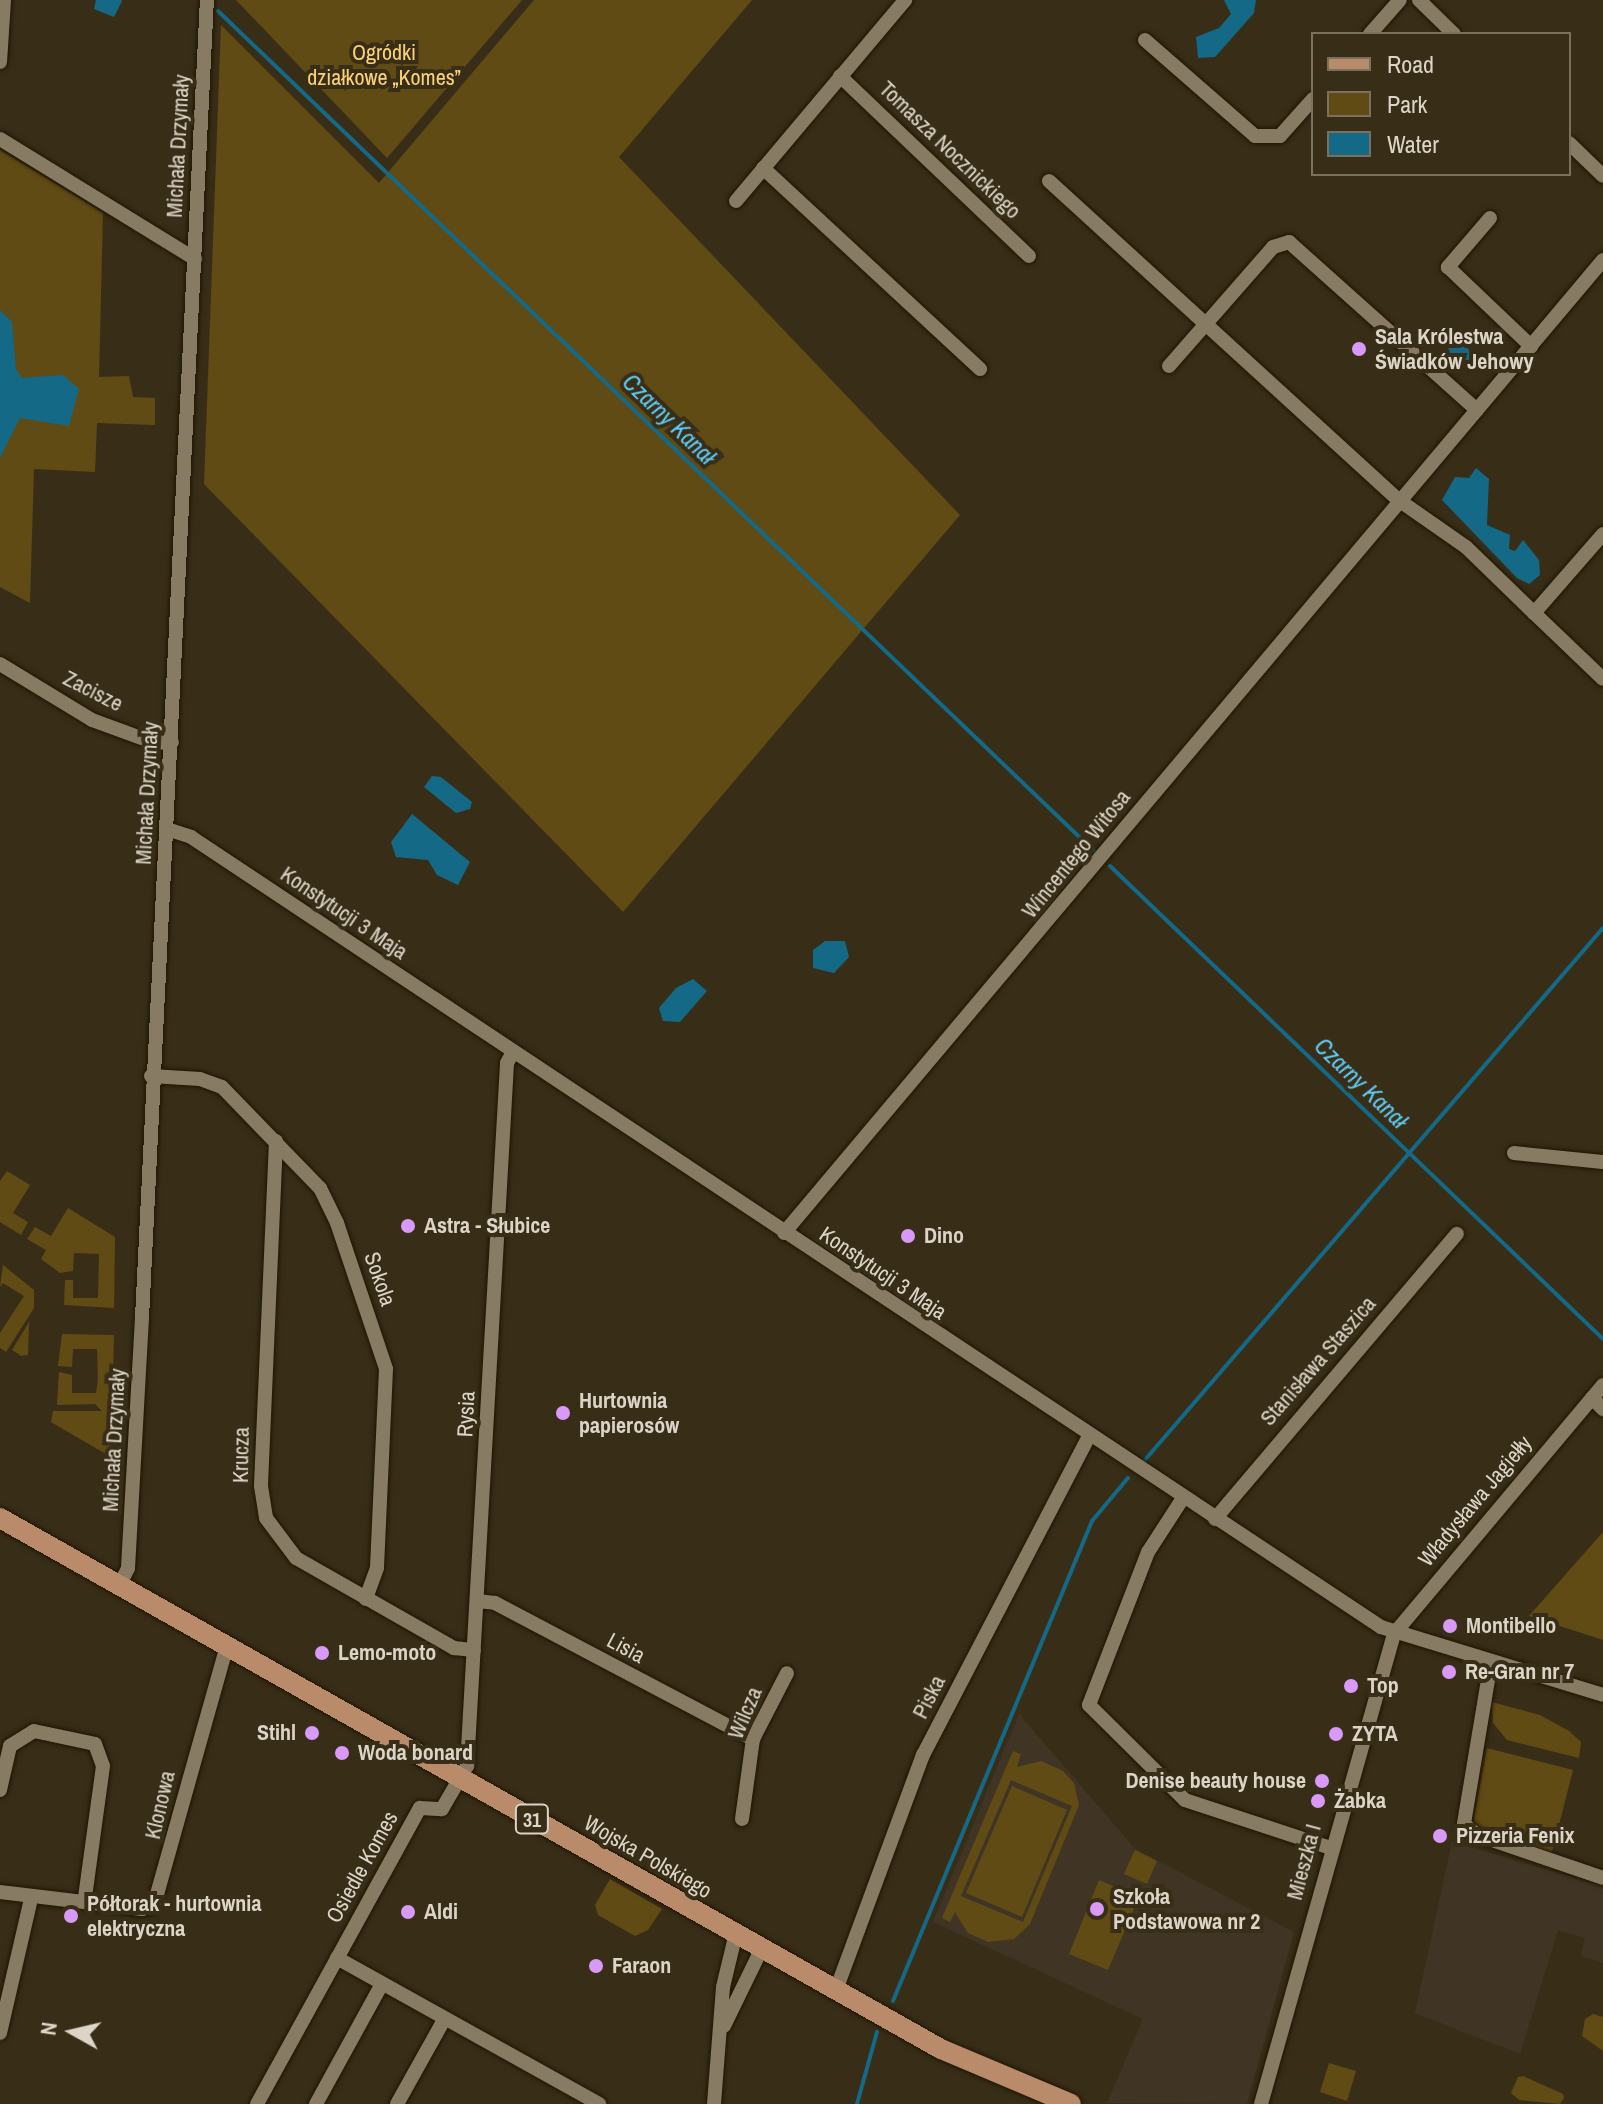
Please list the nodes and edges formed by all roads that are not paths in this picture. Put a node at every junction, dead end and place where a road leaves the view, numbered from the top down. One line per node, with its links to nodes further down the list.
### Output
1 (4, 0): 9 (street)
2 (207, 0): 20 (street, Michała Drzymały)
3 (905, 0): 10 (street)
4 (1400, 0): 6 (street)
5 (1419, 0): 7 (street)
6 (1372, 32)
7 (1452, 32)
8 (1145, 40): 11 (street)
9 (0, 62)
10 (840, 76): 14 (street); 19 (street, Tomasza Nocznickiego)
11 (1311, 101)
12 (0, 139): 20 (street)
13 (1571, 145): 15 (street)
14 (763, 168): 17 (street); 25 (street)
15 (1603, 176)
16 (1049, 181): 22 (street)
17 (736, 201)
18 (1490, 218): 23 (street)
19 (1029, 256)
20 (195, 259): 32 (street, Michała Drzymały)
21 (1603, 260): 23 (street, Wincentego Witosa)
22 (1207, 321): 24 (street); 26 (street); 27 (street)
23 (1531, 346): 26 (street, Wincentego Witosa)
24 (1169, 366)
25 (980, 369)
26 (1477, 410): 27 (street, Wincentego Witosa)
27 (1400, 501): 29 (street); 39 (street, Wincentego Witosa)
28 (1603, 534): 29 (street)
29 (1534, 613): 31 (street)
30 (0, 664): 32 (street, Zacisze)
31 (1603, 679)
32 (172, 742): 33 (street, Michała Drzymały)
33 (167, 829): 34 (street, Konstytucji 3 Maja); 35 (street, Michała Drzymały)
34 (513, 1052): 39 (street, Konstytucji 3 Maja); 50 (street, Rysia)
35 (151, 1076): 36 (street, Sokola); 48 (street, Michała Drzymały)
36 (276, 1141): 49 (street, Sokola); 49 (street, Krucza)
37 (1514, 1153): 38 (street)
38 (1603, 1162)
39 (784, 1233): 44 (street, Konstytucji 3 Maja)
40 (1457, 1234): 46 (street, Stanisława Staszica)
41 (1603, 1385): 42 (street, Władysława Jagiełły)
42 (1592, 1398): 43 (street); 51 (street, Władysława Jagiełły)
43 (1603, 1409)
44 (1089, 1436): 45 (street, Konstytucji 3 Maja); 70 (street, Piska)
45 (1183, 1498): 46 (street, Konstytucji 3 Maja); 61 (street)
46 (1215, 1519): 51 (street, Konstytucji 3 Maja)
47 (1, 1522): 48 (main road, Wojska Polskiego / 31)
48 (119, 1586): 52 (main road, Wojska Polskiego / 31)
49 (366, 1599): 53 (street, Krucza)
50 (477, 1601): 53 (street, Rysia); 57 (street, Lisia)
51 (1394, 1634): 54 (street, Konstytucji 3 Maja); 61 (street, Mieszka I)
52 (227, 1646): 58 (main road, Wojska Polskiego / 31); 64 (street, Klonowa)
53 (474, 1650): 58 (street, Rysia)
54 (1491, 1662): 56 (street, Konstytucji 3 Maja); 62 (street)
55 (787, 1673): 57 (street, Wilcza)
56 (1603, 1695)
57 (753, 1739): 60 (street, Wilcza)
58 (460, 1779): 66 (main road, Wojska Polskiego / 31); 68 (street, Osiedle Komes)
59 (0, 1790): 64 (street)
60 (742, 1819)
61 (1331, 1848): 80 (street, Mieszka I)
62 (1603, 1878)
63 (0, 1892): 65 (street, Klonowa)
64 (85, 1898): 65 (street, Klonowa)
65 (31, 1899): 72 (street)
66 (736, 1933): 67 (main road, Wojska Polskiego / 31); 73 (street)
67 (762, 1948): 70 (main road, Wojska Polskiego / 31); 73 (street)
68 (337, 1958): 69 (street, Osiedle Komes); 74 (street, Osiedle Komes)
69 (382, 1984): 71 (street, Osiedle Komes); 75 (street)
70 (836, 1990): 79 (main road, Wojska Polskiego / 31)
71 (445, 2018): 76 (street); 77 (street, Osiedle Komes)
72 (0, 2033)
73 (721, 2034): 78 (street)
74 (257, 2104)
75 (316, 2104)
76 (397, 2104)
77 (599, 2104)
78 (714, 2104)
79 (1071, 2104)
80 (1261, 2104)

